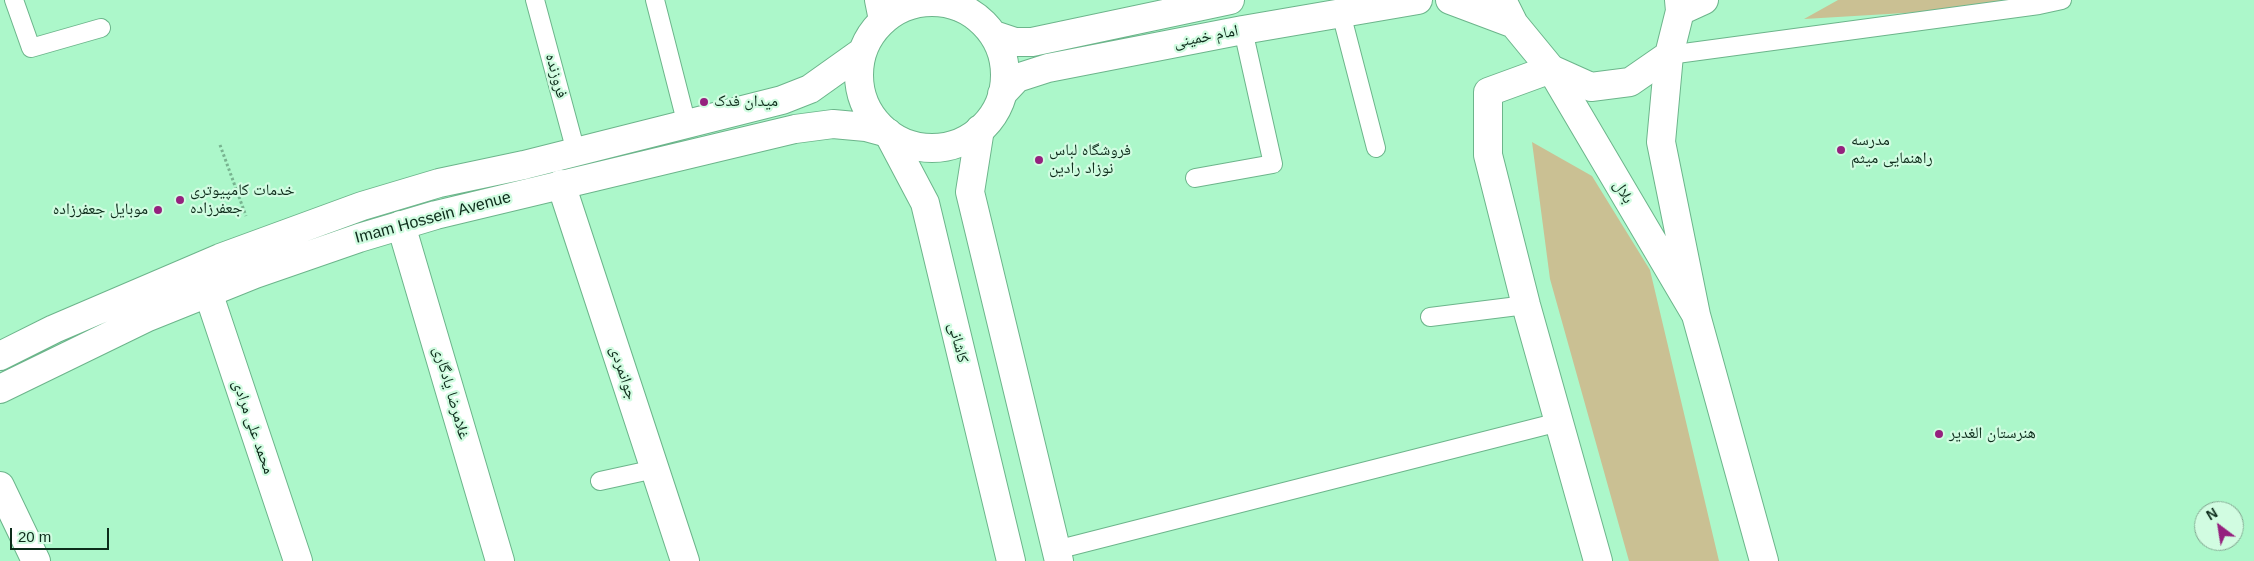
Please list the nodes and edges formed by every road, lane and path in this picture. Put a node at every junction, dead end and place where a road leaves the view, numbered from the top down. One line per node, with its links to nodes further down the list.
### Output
1 (14, 0): 14 (lane)
2 (535, 0): 26 (lane, فروزنده)
3 (655, 0): 21 (lane)
4 (1230, 0): 16 (street, امام خمینی)
5 (1418, 0): 12 (street, امام خمینی)
6 (1450, 0): 13 (street)
7 (1502, 0): 13 (street, بلال)
8 (2062, 0): 18 (lane)
9 (959, 4): 11 (street); 16 (street)
10 (1688, 4): 18 (street, بلال)
11 (881, 10): 17 (street)
12 (1341, 13): 15 (street, امام خمینی); 25 (lane)
13 (1514, 24): 19 (street, بلال)
14 (101, 28)
15 (1243, 30): 20 (street, امام خمینی); 27 (lane)
16 (994, 36): 20 (street)
17 (862, 52): 21 (street, Imam Hossein Avenue); 23 (street)
18 (1669, 54): 19 (street); 33 (street, بلال)
19 (1551, 69): 32 (street); 33 (street, بلال)
20 (1002, 94): 22 (street)
21 (687, 125): 26 (street, Imam Hossein Avenue)
22 (980, 129): 23 (street); 41 (street)
23 (888, 133): 28 (street, Imam Hossein Avenue); 46 (street, کاشانی)
24 (220, 146): 30 (path)
25 (1376, 148)
26 (576, 152): 30 (street, Imam Hossein Avenue)
27 (1194, 178)
28 (561, 184): 29 (street, Imam Hossein Avenue); 38 (street, جوانمردی)
29 (402, 225): 31 (street, Imam Hossein Avenue); 44 (street, غلامرضا یادگاری)
30 (257, 244): 35 (street, Imam Hossein Avenue)
31 (208, 292): 36 (street, Imam Hossein Avenue); 43 (street, محمد علی مرادی)
32 (1526, 305): 34 (lane); 37 (street)
33 (1696, 316): 48 (street, بلال)
34 (1430, 317)
35 (0, 356)
36 (0, 389)
37 (1559, 422): 41 (lane); 47 (street)
38 (655, 469): 39 (lane); 45 (street, جوانمردی)
39 (600, 481)
40 (0, 486): 42 (street)
41 (1057, 556)
42 (36, 561)
43 (298, 561)
44 (500, 561)
45 (685, 561)
46 (1011, 561)
47 (1598, 561)
48 (1764, 561)

